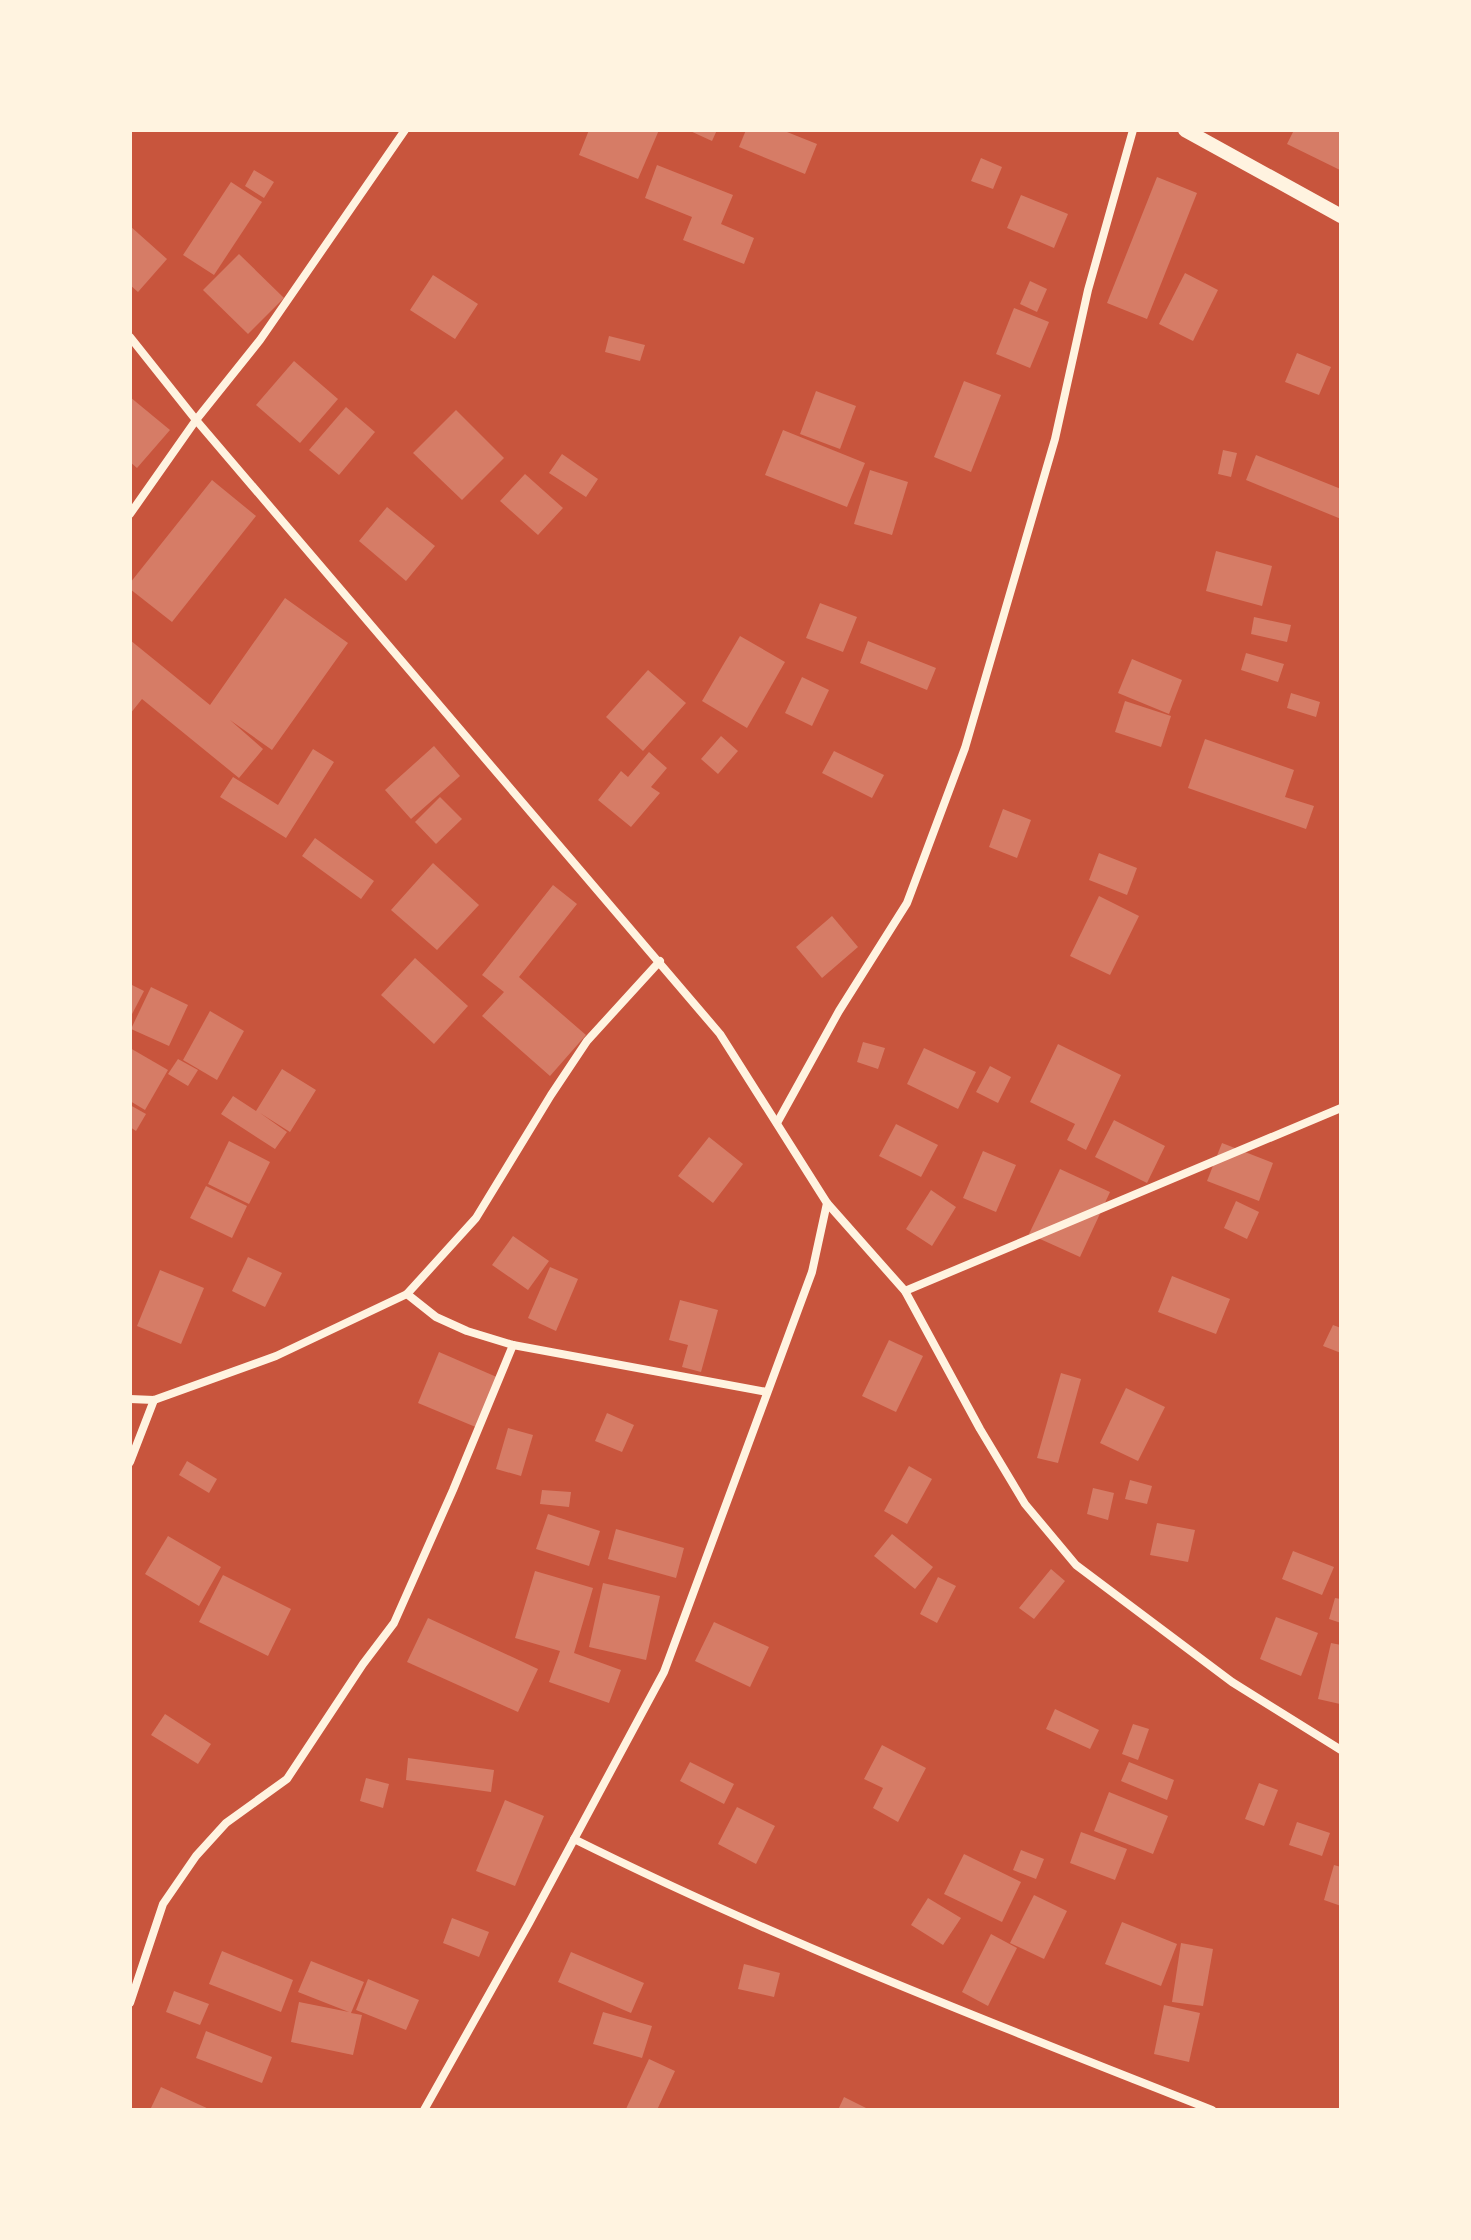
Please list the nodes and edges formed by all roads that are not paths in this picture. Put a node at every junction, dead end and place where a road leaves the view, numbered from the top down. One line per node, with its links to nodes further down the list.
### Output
1 (405, 130): 6 (street)
2 (1133, 130): 10 (street)
3 (1185, 130): 4 (street)
4 (1341, 216)
5 (130, 337): 6 (street)
6 (196, 420): 7 (street); 8 (street)
7 (130, 514)
8 (660, 961): 10 (street); 13 (street)
9 (1341, 1108): 12 (street)
10 (777, 1123): 11 (street)
11 (827, 1203): 12 (street); 15 (street)
12 (905, 1291): 19 (street)
13 (407, 1294): 14 (street); 17 (street)
14 (513, 1345): 15 (street); 21 (street)
15 (767, 1392): 20 (street)
16 (130, 1399): 17 (street)
17 (154, 1400): 18 (street)
18 (130, 1462)
19 (1341, 1750)
20 (574, 1839): 22 (street); 23 (street)
21 (130, 2003)
22 (424, 2110)
23 (1212, 2110)

